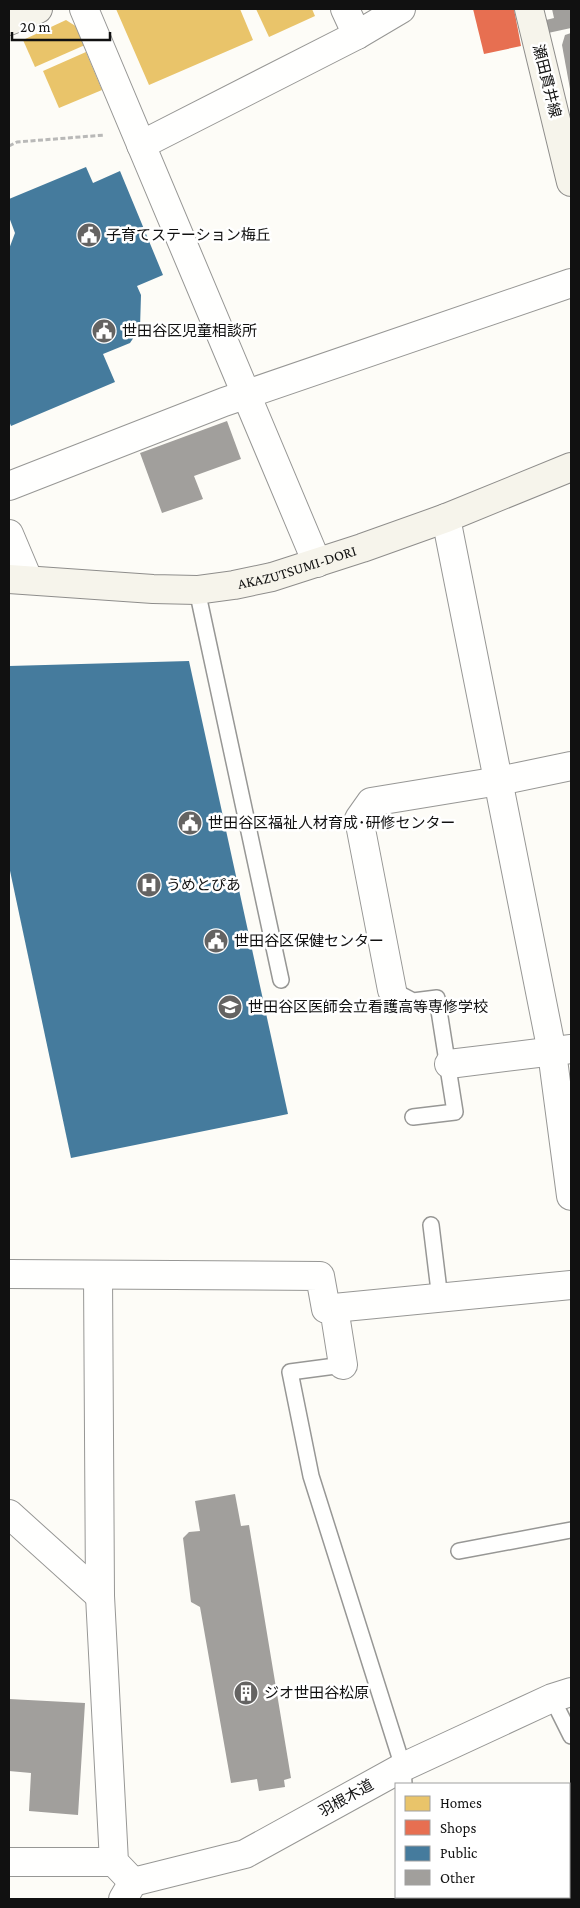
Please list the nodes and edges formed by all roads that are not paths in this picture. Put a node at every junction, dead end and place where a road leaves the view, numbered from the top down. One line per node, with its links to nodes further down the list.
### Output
1 (38, 9): 6 (street)
2 (84, 9): 8 (street)
3 (345, 9): 7 (street)
4 (402, 9): 7 (street)
5 (529, 9): 9 (street, 瀬田貫井線)
6 (9, 21)
7 (357, 35): 8 (street)
8 (141, 145): 11 (street)
9 (571, 182)
10 (571, 284): 11 (street)
11 (246, 395): 13 (street); 16 (street)
12 (571, 468): 14 (street, AKAZUTSUMI-DORI)
13 (9, 486)
14 (446, 518): 16 (street, AKAZUTSUMI-DORI); 20 (street)
15 (9, 534): 17 (street)
16 (317, 563): 18 (street, AKAZUTSUMI-DORI)
17 (19, 579): 18 (street, AKAZUTSUMI-DORI)
18 (197, 590): 21 (lane)
19 (571, 766): 20 (street)
20 (499, 781): 22 (street); 23 (street)
21 (280, 980)
22 (392, 990): 24 (lane)
23 (562, 1050): 24 (street); 26 (street)
24 (449, 1064): 25 (lane)
25 (413, 1118)
26 (571, 1196)
27 (431, 1225): 31 (lane)
28 (9, 1274): 29 (street)
29 (98, 1276): 32 (street); 37 (street)
30 (571, 1285): 31 (street)
31 (440, 1299): 32 (street)
32 (334, 1308): 33 (street)
33 (343, 1365): 40 (lane)
34 (9, 1514): 37 (street)
35 (571, 1530): 36 (lane)
36 (458, 1551)
37 (100, 1596): 42 (street)
38 (562, 1695): 39 (lane); 40 (street, 羽根木道)
39 (571, 1736)
40 (404, 1776): 43 (street, 羽根木道)
41 (9, 1862): 42 (street)
42 (114, 1862): 43 (street)
43 (128, 1891)

